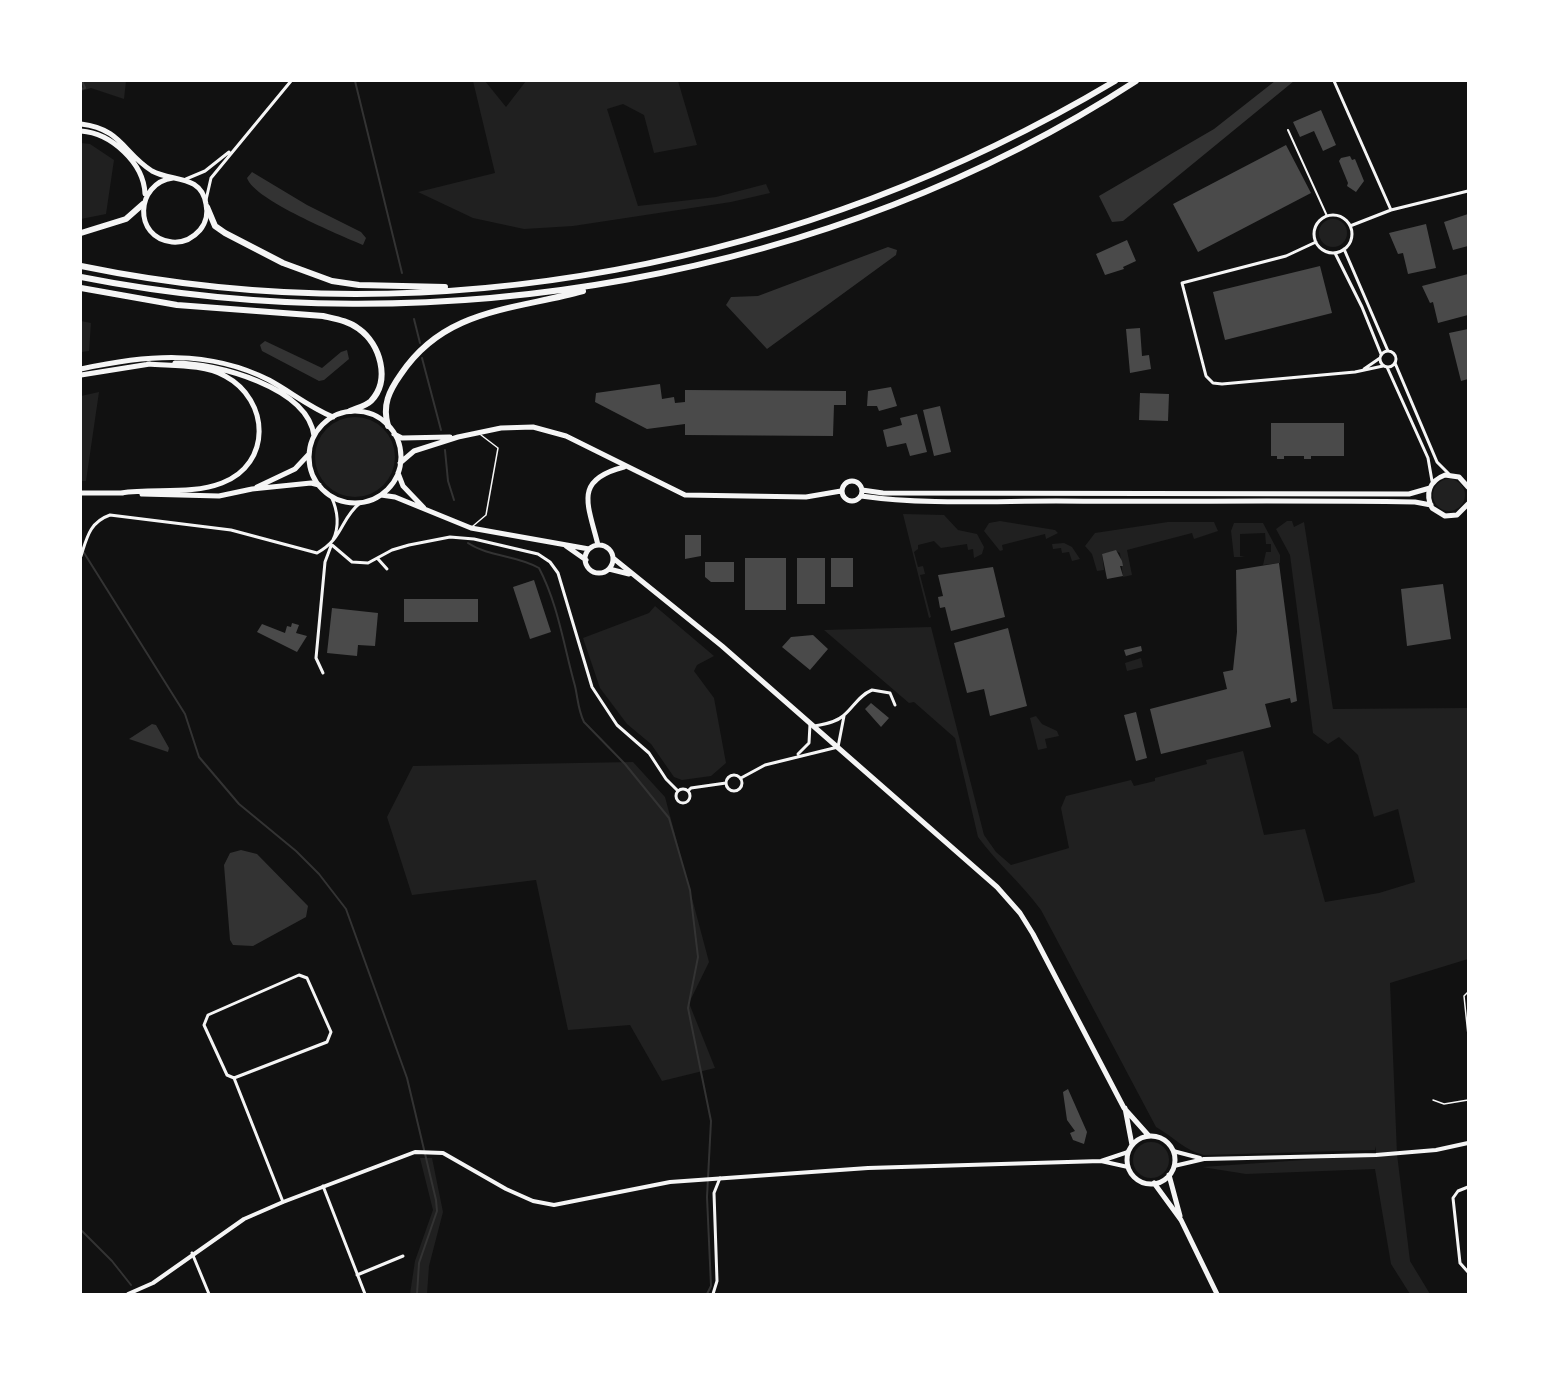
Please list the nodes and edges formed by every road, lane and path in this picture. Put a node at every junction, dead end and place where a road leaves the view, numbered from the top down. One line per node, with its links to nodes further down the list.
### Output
1 (291, 81): 8 (street)
2 (1115, 81): 25 (highway)
3 (1136, 81): 23 (highway)
4 (1334, 81): 14 (street)
5 (81, 124): 9 (main road)
6 (1288, 130): 15 (street)
7 (81, 131): 12 (main road)
8 (233, 149): 10 (street); 13 (street)
9 (173, 178): 10 (main road); 12 (main road)
10 (186, 179): 13 (main road)
11 (1468, 191): 14 (street)
12 (144, 201): 13 (main road); 17 (highway)
13 (206, 204): 25 (highway)
14 (1391, 210): 16 (street)
15 (1327, 216): 16 (street); 18 (street)
16 (1350, 226): 19 (street)
17 (81, 233)
18 (1316, 242): 20 (street); 32 (street)
19 (1344, 249): 20 (street); 26 (street)
20 (1335, 253): 27 (street)
21 (81, 266): 25 (highway)
22 (81, 277): 23 (highway)
23 (614, 282): 36 (highway)
24 (81, 288): 34 (highway)
25 (481, 288)
26 (1388, 351): 27 (street); 28 (street)
27 (1381, 356): 30 (street); 32 (street)
28 (1395, 363): 30 (street); 45 (street)
29 (148, 364): 33 (main road); 39 (main road); 51 (main road)
30 (1385, 366): 32 (street); 47 (street)
31 (81, 369): 35 (main road)
32 (1362, 370)
33 (81, 375)
34 (350, 411): 35 (main road); 36 (main road)
35 (333, 417): 39 (main road)
36 (388, 426): 38 (main road)
37 (478, 433): 40 (main road); 43 (main road); 60 (lane)
38 (394, 434): 40 (main road); 42 (main road)
39 (314, 436): 41 (main road)
40 (458, 437): 42 (main road)
41 (309, 454): 46 (main road); 49 (main road)
42 (400, 463): 44 (main road)
43 (624, 467): 50 (main road); 63 (main road)
44 (398, 472): 54 (main road); 59 (main road)
45 (1450, 475): 47 (main road); 48 (main road)
46 (319, 485): 49 (main road); 55 (main road)
47 (1431, 486): 52 (main road); 57 (main road)
48 (1468, 487)
49 (252, 489): 51 (main road)
50 (841, 491): 52 (main road); 52 (main road)
51 (121, 493): 53 (main road)
52 (861, 493): 57 (main road)
53 (81, 494)
54 (381, 495): 56 (main road); 59 (main road)
55 (332, 496): 56 (main road); 61 (street)
56 (360, 503): 61 (street)
57 (1431, 505): 58 (main road)
58 (1468, 506)
59 (426, 509): 60 (main road)
60 (471, 528): 62 (main road)
61 (332, 545): 65 (street); 67 (street); 72 (street)
62 (565, 545): 64 (main road); 68 (main road)
63 (598, 545): 64 (main road); 66 (main road)
64 (589, 549): 68 (main road)
65 (81, 555)
66 (613, 558): 70 (main road); 71 (main road)
67 (378, 559): 69 (street); 80 (street)
68 (586, 560): 70 (main road)
69 (387, 569)
70 (609, 569): 71 (main road)
71 (631, 574): 75 (main road)
72 (323, 673)
73 (896, 705): 74 (street)
74 (844, 716): 75 (street); 76 (street)
75 (812, 724): 76 (main road); 77 (street)
76 (838, 747): 77 (street); 87 (main road)
77 (797, 756): 78 (street)
78 (741, 778): 79 (street); 79 (street)
79 (726, 783): 81 (street)
80 (678, 790): 81 (street); 81 (street)
81 (688, 791)
82 (1468, 992): 83 (lane)
83 (1468, 1035)
84 (234, 1078): 84 (street); 102 (street)
85 (1433, 1100): 86 (lane)
86 (1468, 1100)
87 (1125, 1108): 88 (main road); 90 (main road)
88 (1149, 1136): 90 (main road); 91 (main road)
89 (1468, 1143): 93 (street)
90 (1132, 1145): 92 (main road)
91 (1173, 1151): 93 (street); 95 (main road)
92 (1128, 1152): 94 (street); 96 (main road)
93 (1204, 1159): 95 (street)
94 (1101, 1161): 96 (street); 98 (street)
95 (1174, 1166): 97 (main road)
96 (1128, 1167): 99 (main road)
97 (1169, 1175): 99 (main road); 103 (main road)
98 (717, 1178): 100 (street); 111 (street)
99 (1154, 1184): 103 (main road)
100 (323, 1186): 102 (street); 107 (street)
101 (1468, 1187): 106 (street)
102 (283, 1202): 104 (street)
103 (1181, 1220): 112 (main road)
104 (192, 1253): 108 (street); 109 (street)
105 (403, 1256): 107 (street)
106 (1468, 1272)
107 (357, 1275): 110 (street)
108 (128, 1294)
109 (209, 1294)
110 (365, 1294)
111 (713, 1294)
112 (1217, 1294)

